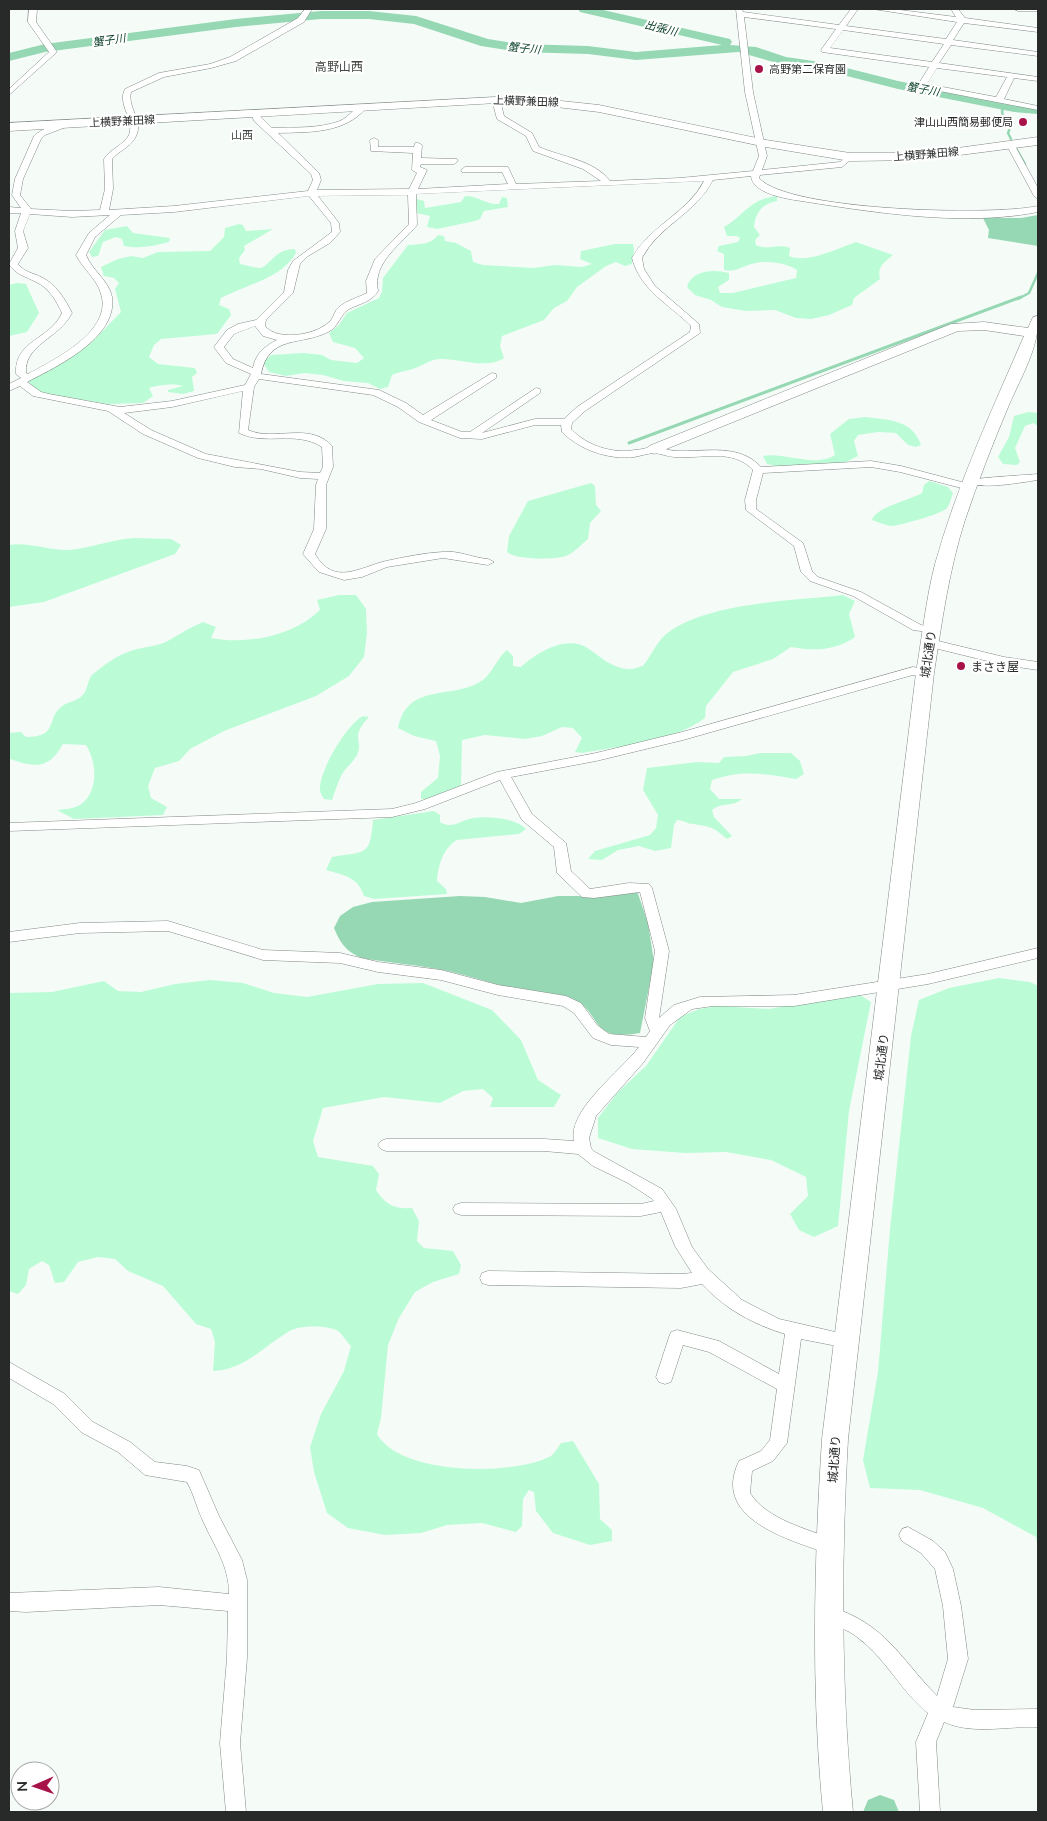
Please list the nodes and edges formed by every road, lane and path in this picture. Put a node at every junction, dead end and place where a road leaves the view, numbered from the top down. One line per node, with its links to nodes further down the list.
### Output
1 (33, 9): 19 (street)
2 (855, 9): 11 (street)
3 (877, 9): 7 (street)
4 (955, 9): 10 (street)
5 (1018, 9): 6 (street)
6 (1038, 9)
7 (890, 10): 10 (street)
8 (739, 12): 11 (street); 31 (street)
9 (304, 14): 25 (street)
10 (962, 20): 12 (street); 13 (street)
11 (840, 28): 13 (street); 15 (street)
12 (1038, 28)
13 (948, 42): 14 (street); 15 (street)
14 (1038, 54)
15 (934, 65): 18 (street); 18 (street)
16 (1011, 76): 17 (street); 18 (street); 21 (street)
17 (1038, 79)
18 (967, 81): 21 (street)
19 (9, 93)
20 (496, 100): 22 (street, 上横野兼田線); 31 (street, 上横野兼田線); 39 (street)
21 (999, 100): 23 (street)
22 (363, 107): 24 (street, 上横野兼田線); 28 (street)
23 (1038, 108)
24 (255, 113): 25 (street, 上横野兼田線); 28 (street)
25 (134, 120): 26 (street, 上横野兼田線); 48 (street)
26 (70, 124): 27 (street, 上横野兼田線); 46 (street)
27 (9, 127)
28 (270, 131): 42 (street)
29 (374, 140): 34 (street)
30 (1038, 141): 32 (street, 上横野兼田線)
31 (759, 142): 33 (street, 上横野兼田線); 37 (street)
32 (1010, 144): 33 (street, 上横野兼田線); 43 (street)
33 (850, 157): 37 (street)
34 (416, 161): 35 (street); 41 (street)
35 (454, 161)
36 (465, 170): 40 (street)
37 (756, 174): 38 (street); 44 (street)
38 (710, 178): 39 (street); 60 (street)
39 (607, 183): 40 (street)
40 (513, 186): 41 (street)
41 (412, 192): 42 (street); 51 (street)
42 (311, 193): 47 (street); 49 (street)
43 (1038, 196)
44 (1038, 209)
45 (9, 210): 46 (street)
46 (27, 210): 48 (street); 54 (street)
47 (119, 212): 48 (street); 54 (street)
48 (103, 213)
49 (260, 322): 51 (street); 52 (street)
50 (1035, 326): 62 (street); 66 (street, 城北通り)
51 (286, 340): 52 (street)
52 (256, 374): 56 (street); 59 (street)
53 (492, 376): 59 (street)
54 (23, 380): 55 (street); 58 (street)
55 (9, 388)
56 (248, 388): 58 (street); 64 (street)
57 (536, 391): 61 (street)
58 (112, 409): 64 (street)
59 (423, 420): 61 (street)
60 (567, 422): 61 (street); 62 (street)
61 (473, 436)
62 (654, 449): 63 (street)
63 (758, 470): 66 (street); 68 (street)
64 (323, 476): 67 (street)
65 (1038, 477): 66 (street)
66 (970, 484): 68 (street, 城北通り)
67 (488, 562)
68 (931, 637): 69 (street); 70 (street, 城北通り)
69 (1038, 666)
70 (925, 673): 71 (street); 75 (street, 城北通り)
71 (503, 775): 72 (street); 76 (street)
72 (9, 827)
73 (9, 937): 76 (street)
74 (1038, 953): 75 (street)
75 (890, 986): 76 (street); 84 (street, 城北通り)
76 (654, 1036): 78 (street)
77 (386, 1145): 78 (street)
78 (583, 1148): 79 (street)
79 (665, 1203): 80 (street); 81 (street)
80 (461, 1209)
81 (705, 1277): 82 (street); 83 (street)
82 (488, 1278)
83 (794, 1331): 84 (street); 87 (street)
84 (846, 1342): 89 (street, 城北通り)
85 (9, 1369): 91 (street)
86 (665, 1377): 87 (street)
87 (785, 1385): 89 (street)
88 (908, 1536): 93 (street)
89 (829, 1546): 92 (street, 城北通り)
90 (9, 1602): 91 (street)
91 (238, 1604): 95 (street)
92 (829, 1615): 93 (street); 96 (street, 城北通り)
93 (940, 1709): 94 (street); 97 (street)
94 (1038, 1718)
95 (236, 1812)
96 (838, 1812)
97 (930, 1812)

